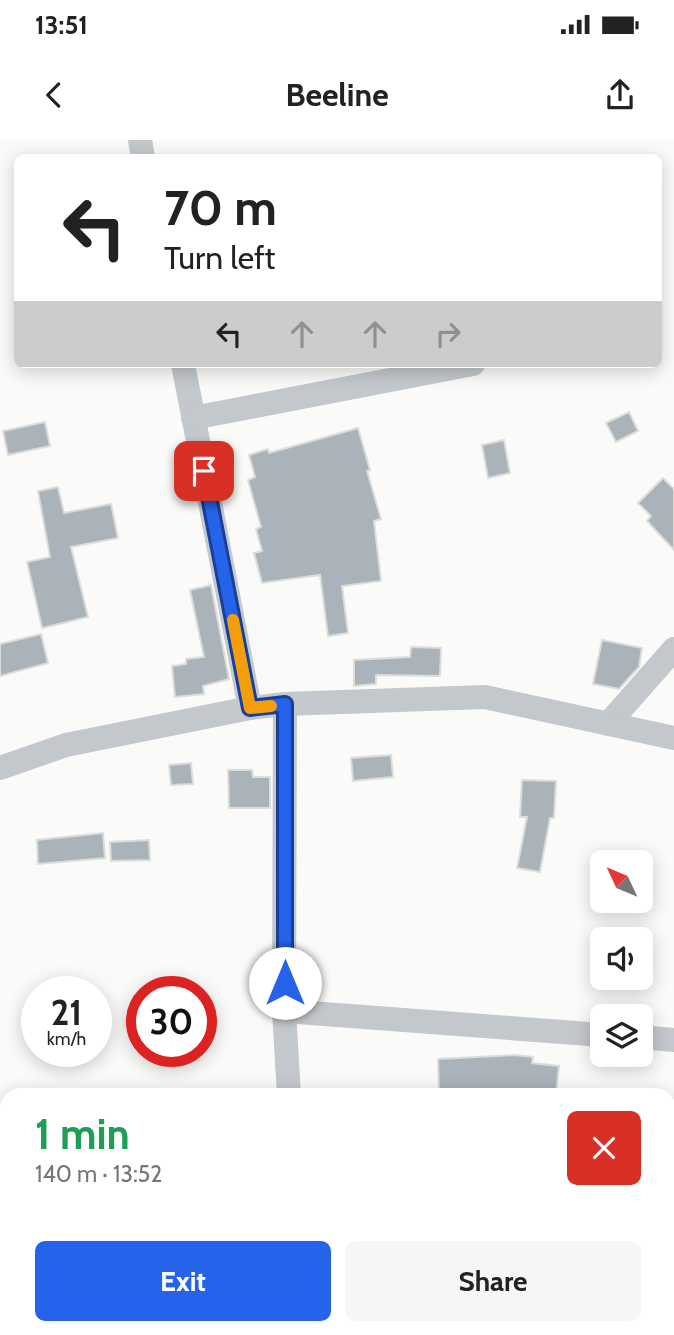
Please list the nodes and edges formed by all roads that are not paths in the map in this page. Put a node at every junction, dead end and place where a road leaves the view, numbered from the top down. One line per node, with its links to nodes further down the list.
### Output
1 (184, 368): 3 (street)
2 (452, 368): 3 (street)
3 (193, 418): 6 (street)
4 (674, 649): 7 (street)
5 (285, 704): 6 (street); 7 (street); 10 (street)
6 (250, 708): 9 (street)
7 (608, 724): 8 (street)
8 (674, 738)
9 (0, 768)
10 (284, 1011): 11 (street); 14 (street)
11 (590, 1034)
12 (653, 1038): 13 (street)
13 (674, 1040)
14 (289, 1088)

